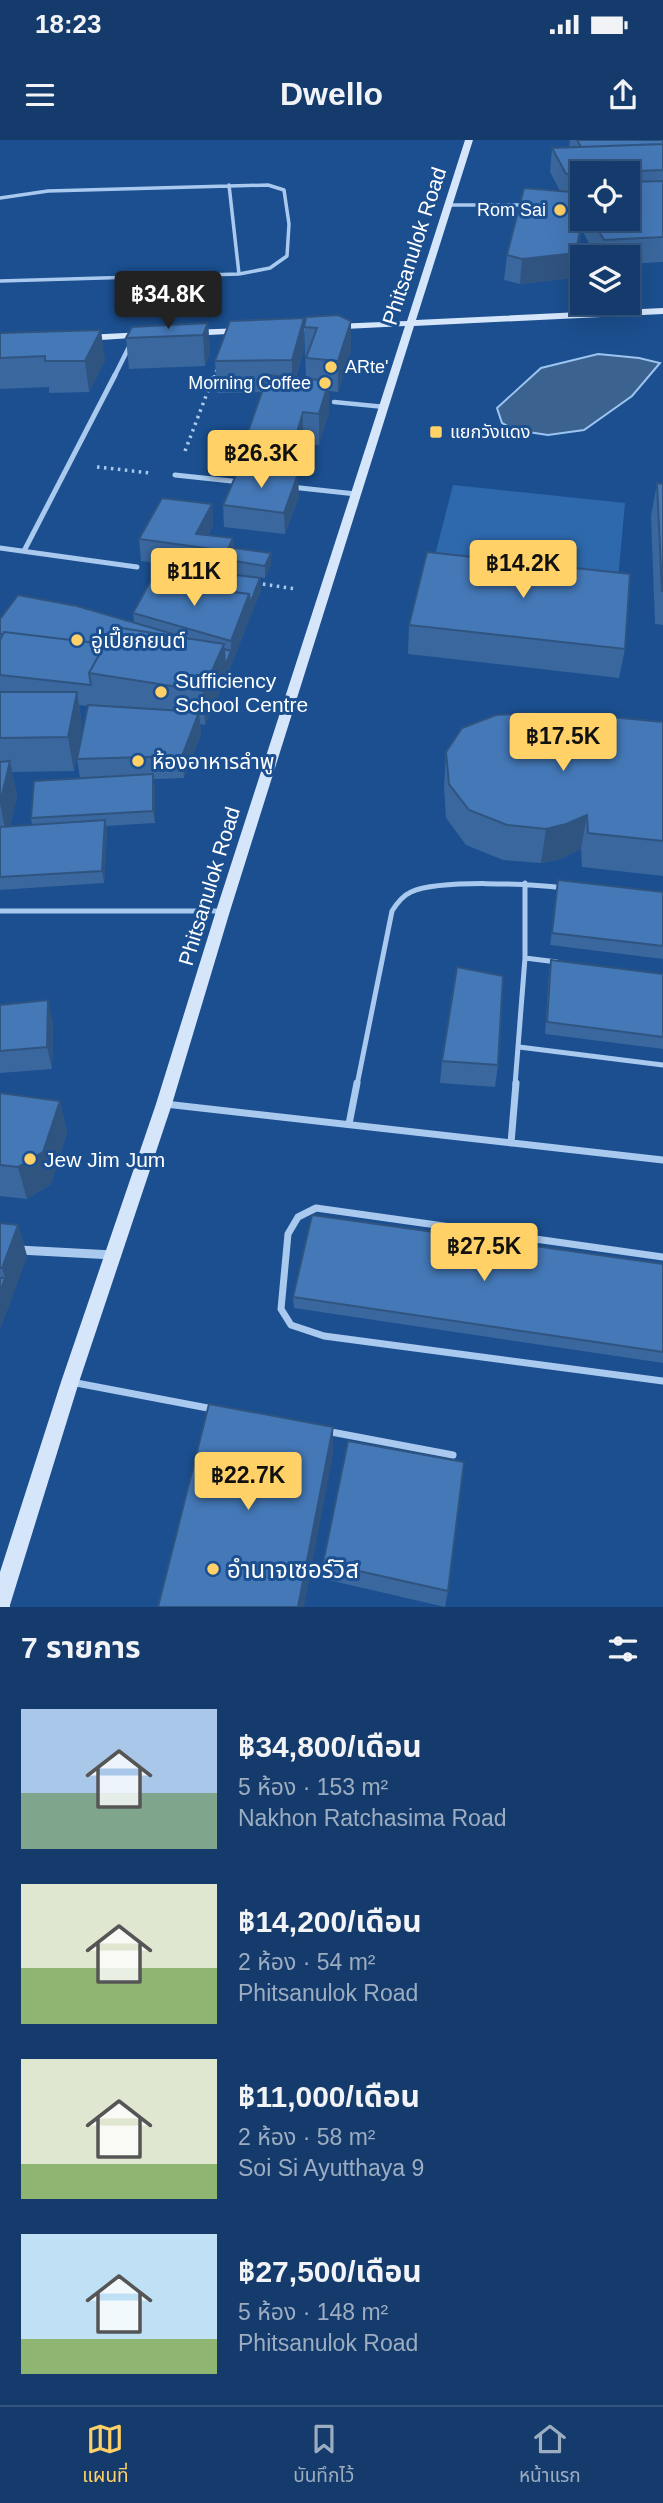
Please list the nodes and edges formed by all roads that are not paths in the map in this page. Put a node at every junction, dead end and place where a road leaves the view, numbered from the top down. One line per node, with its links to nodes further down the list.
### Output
1 (470, 140): 4 (main road, Phitsanulok Road)
2 (229, 185): 3 (lane); 6 (lane); 6 (lane)
3 (0, 198)
4 (450, 205): 5 (lane); 9 (main road, Phitsanulok Road)
5 (529, 205)
6 (239, 274): 7 (lane)
7 (0, 281)
8 (663, 311): 9 (main road)
9 (412, 324): 11 (main road); 17 (main road, Phitsanulok Road)
10 (259, 330): 12 (main road)
11 (273, 330)
12 (176, 334)
13 (162, 335): 14 (main road)
14 (135, 336): 15 (main road); 23 (street)
15 (81, 338)
16 (334, 402): 17 (lane)
17 (385, 407): 21 (main road, Phitsanulok Road)
18 (175, 475): 19 (street)
19 (253, 483)
20 (279, 486): 21 (street)
21 (356, 494): 27 (main road, Phitsanulok Road)
22 (0, 548): 23 (street)
23 (24, 551): 24 (street)
24 (137, 567)
25 (525, 884): 26 (lane); 29 (lane); 34 (lane)
26 (566, 888)
27 (223, 911): 28 (lane); 33 (main road, Phitsanulok Road)
28 (0, 912)
29 (525, 958): 30 (lane); 31 (lane)
30 (566, 963)
31 (519, 1047): 32 (lane); 35 (lane)
32 (663, 1065)
33 (164, 1104): 34 (lane); 38 (main road, Phitsanulok Road)
34 (349, 1124): 35 (lane)
35 (512, 1143): 36 (lane)
36 (663, 1160)
37 (0, 1249): 38 (street)
38 (113, 1255): 41 (main road, Phitsanulok Road)
39 (663, 1257): 40 (lane)
40 (663, 1381)
41 (70, 1382): 42 (lane); 45 (main road, Phitsanulok Road)
42 (218, 1410)
43 (323, 1430): 44 (lane)
44 (453, 1455)
45 (0, 1605)

